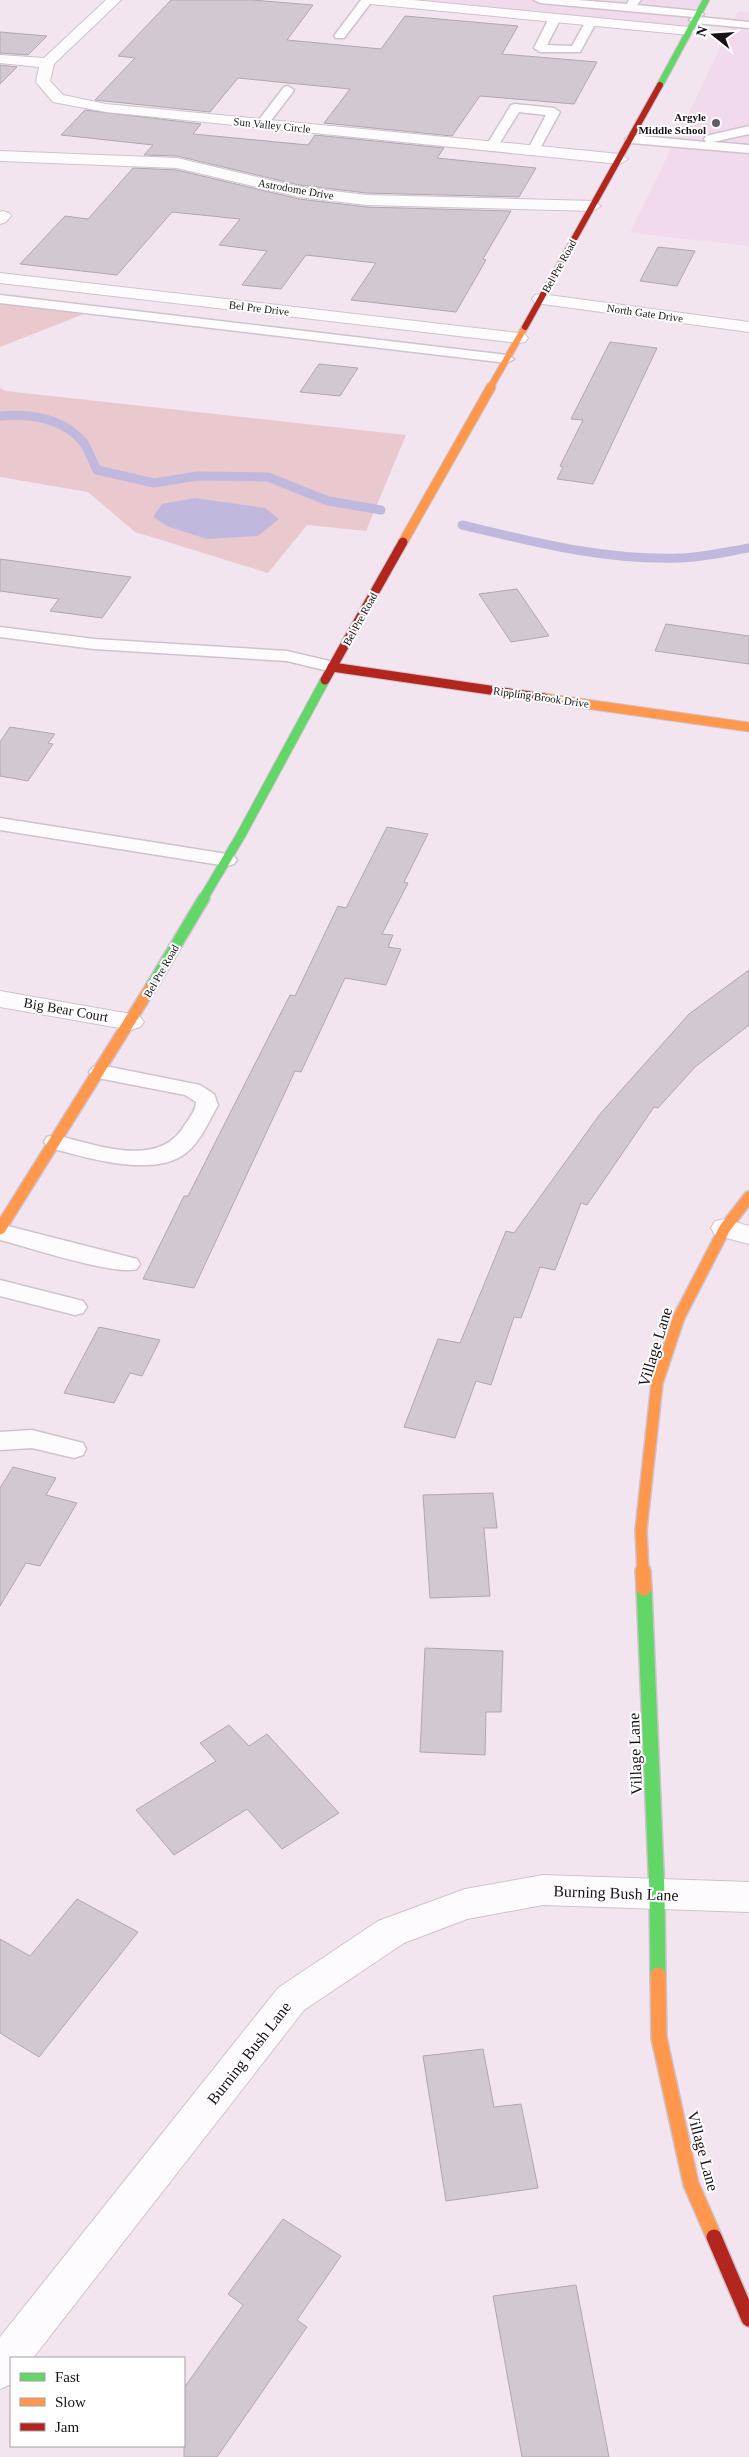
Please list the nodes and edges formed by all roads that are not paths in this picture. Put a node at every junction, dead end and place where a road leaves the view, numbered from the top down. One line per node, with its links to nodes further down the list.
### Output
1 (114, 0): 12 (street)
2 (368, 0): 6 (street); 10 (lane)
3 (540, 0): 5 (lane)
4 (706, 0): 8 (main road, Bel Pre Road)
5 (632, 4): 8 (lane)
6 (555, 18): 7 (street); 7 (lane)
7 (591, 21): 8 (street)
8 (694, 22): 9 (lane); 17 (main road, Bel Pre Road)
9 (749, 25)
10 (340, 36)
11 (0, 59): 12 (street)
12 (47, 63): 14 (street, Sun Valley Circle)
13 (288, 90): 14 (lane)
14 (262, 124): 20 (street, Sun Valley Circle)
15 (749, 130): 19 (lane)
16 (749, 136): 18 (lane)
17 (631, 139): 19 (lane); 24 (main road, Bel Pre Road)
18 (749, 142)
19 (689, 144): 21 (lane)
20 (492, 146): 22 (street, Sun Valley Circle); 22 (lane)
21 (749, 149)
22 (533, 151): 24 (street, Sun Valley Circle)
23 (0, 156): 25 (street, Astrodome Drive)
24 (620, 159): 25 (main road, Bel Pre Road)
25 (593, 206): 28 (main road, Bel Pre Road)
26 (0, 278): 30 (street, Bel Pre Drive)
27 (0, 299): 31 (lane)
28 (541, 299): 29 (street, North Gate Drive); 30 (main road, Bel Pre Road)
29 (749, 327)
30 (519, 338): 31 (main road, Bel Pre Road)
31 (507, 359): 33 (main road, Bel Pre Road)
32 (0, 632): 33 (lane)
33 (332, 667): 34 (main road, Rippling Brook Drive); 36 (main road, Bel Pre Road)
34 (749, 727)
35 (0, 824): 36 (lane)
36 (226, 860): 38 (main road, Bel Pre Road)
37 (0, 999): 38 (street, Big Bear Court)
38 (131, 1022): 39 (main road, Bel Pre Road)
39 (100, 1072): 40 (main road, Bel Pre Road); 40 (lane)
40 (55, 1142): 42 (main road, Bel Pre Road)
41 (749, 1197): 43 (main road, Village Lane)
42 (0, 1230): 44 (lane)
43 (737, 1232): 49 (main road, Village Lane)
44 (129, 1264)
45 (0, 1288): 46 (lane)
46 (76, 1307)
47 (0, 1441): 48 (lane)
48 (74, 1449)
49 (657, 1894): 50 (street, Burning Bush Lane); 51 (main road, Village Lane); 52 (street, Burning Bush Lane)
50 (749, 1897)
51 (749, 2319)
52 (10, 2357)
53 (10, 2357): 54 (street, Burning Bush Lane)
54 (0, 2370)

